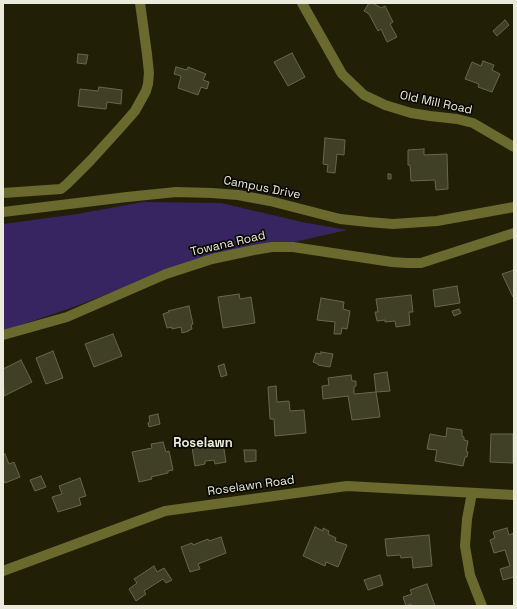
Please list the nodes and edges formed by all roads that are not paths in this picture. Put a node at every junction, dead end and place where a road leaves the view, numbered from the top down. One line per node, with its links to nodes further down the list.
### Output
1 (140, 3): 4 (street)
2 (302, 3): 3 (street, Old Mill Road)
3 (514, 147)
4 (61, 189): 5 (street); 6 (street)
5 (3, 193)
6 (48, 207): 7 (street, Campus Drive); 8 (street, Campus Drive)
7 (514, 207)
8 (3, 212)
9 (514, 233): 10 (street, Towana Road)
10 (3, 335)
11 (472, 492): 12 (street, Roselawn Road); 13 (street, Roselawn Road); 14 (street)
12 (514, 496)
13 (3, 571)
14 (482, 606)

